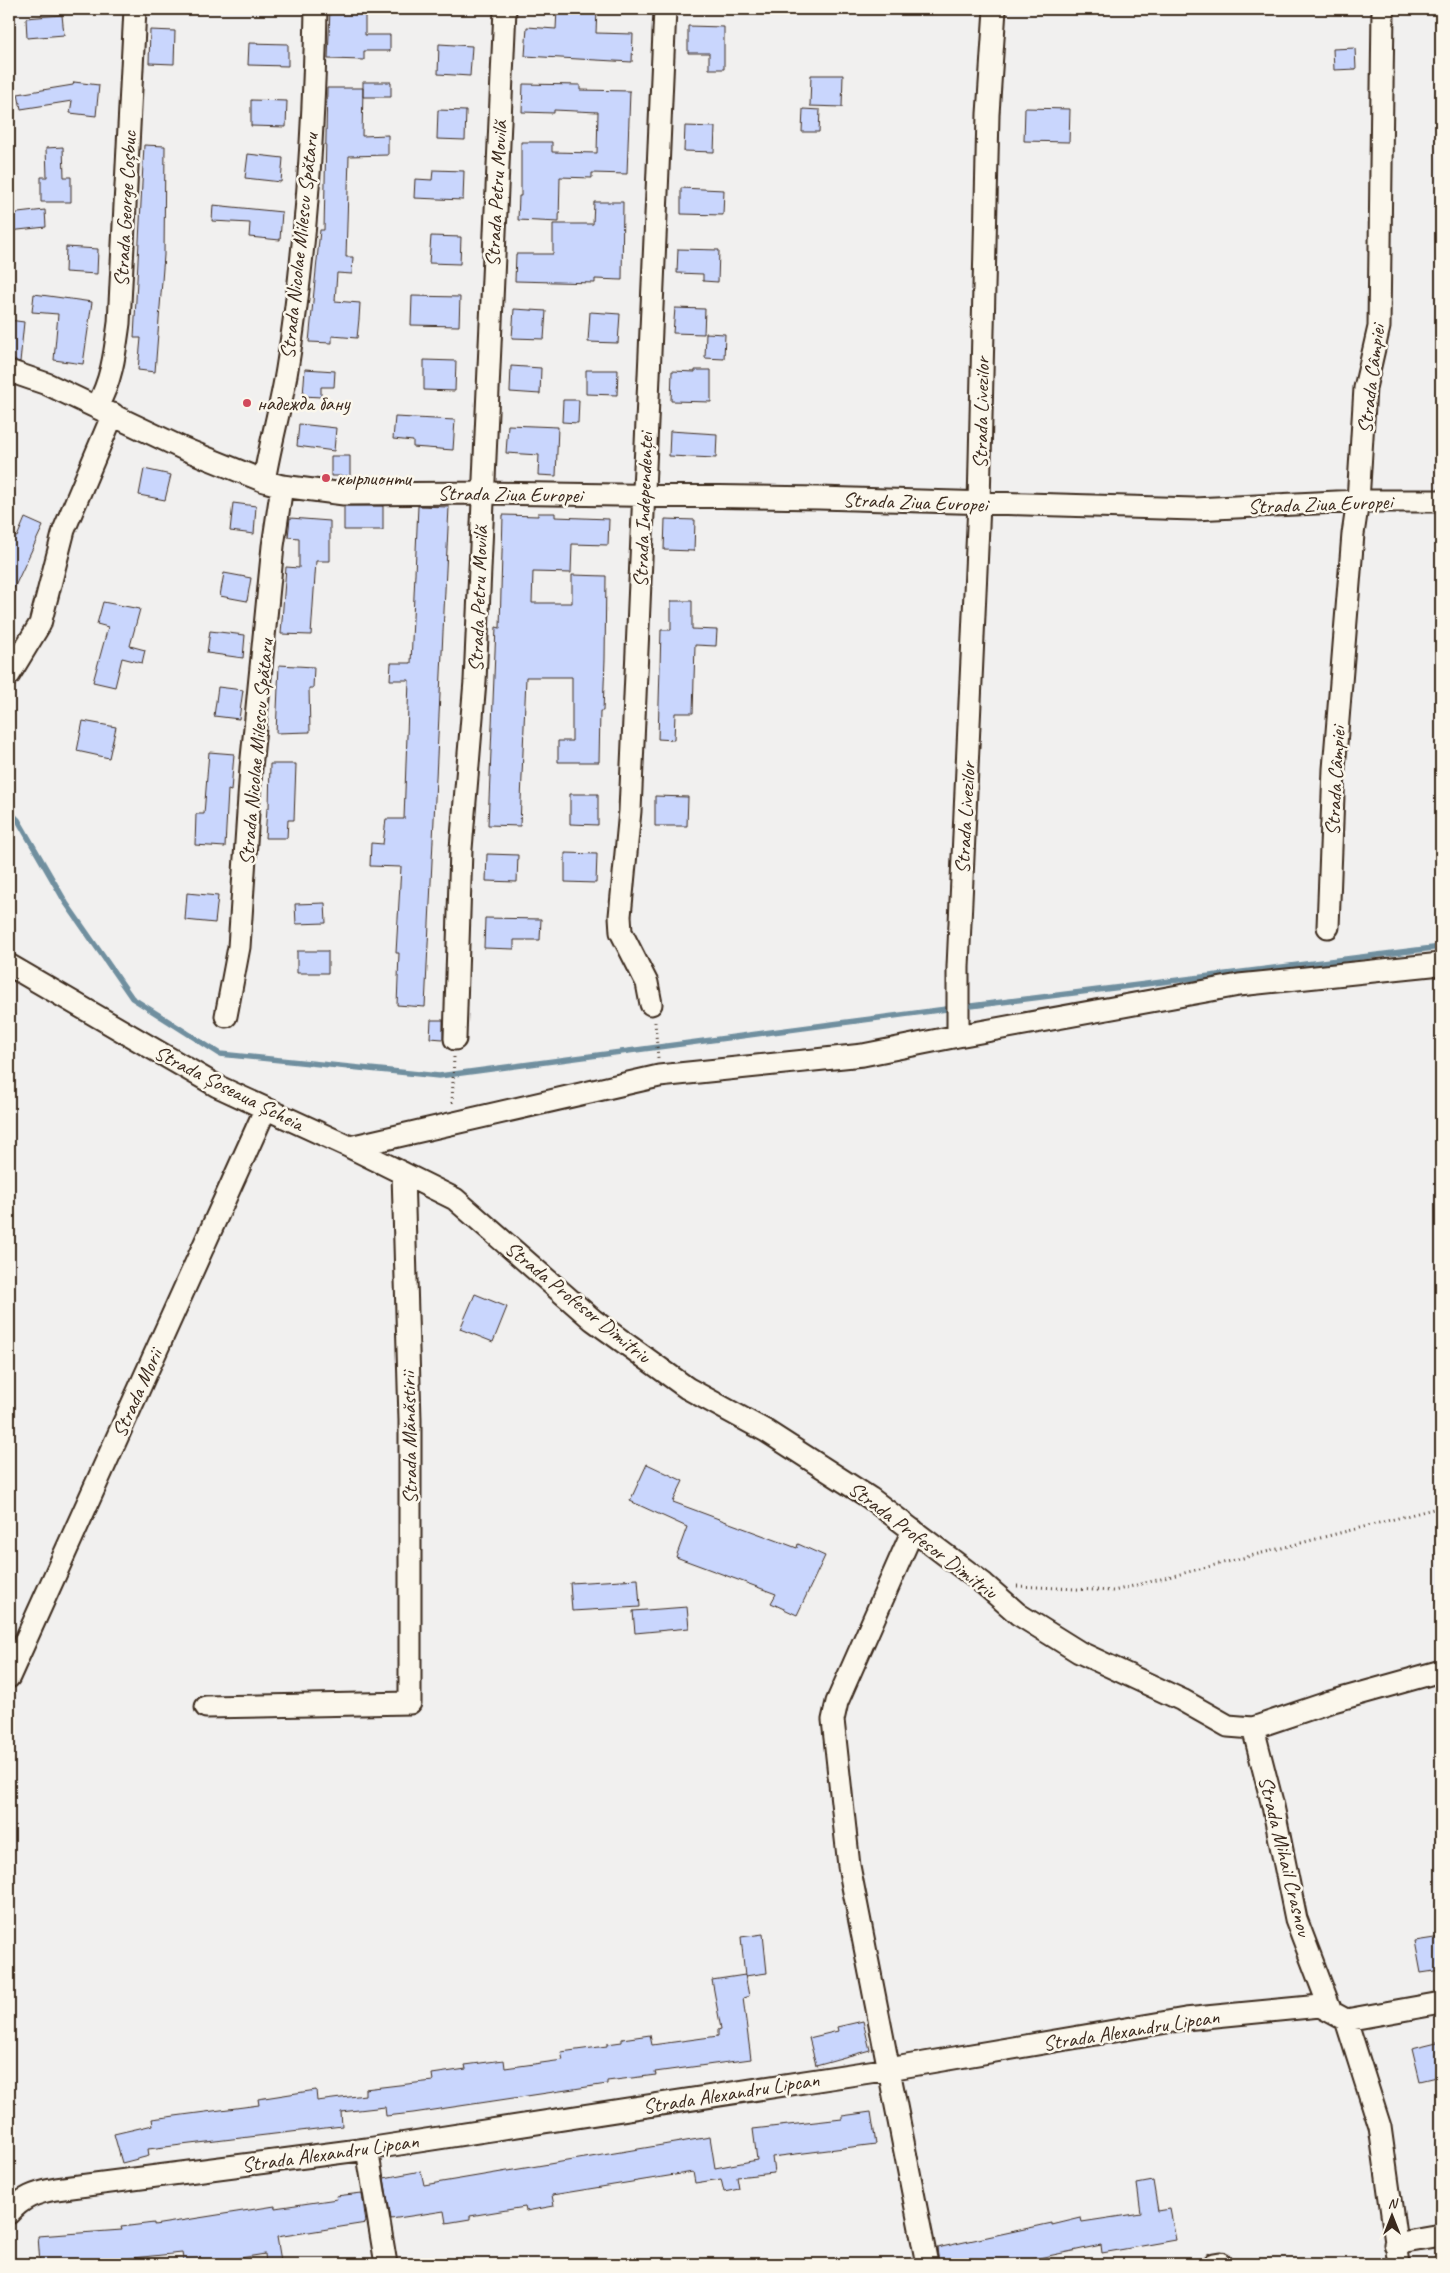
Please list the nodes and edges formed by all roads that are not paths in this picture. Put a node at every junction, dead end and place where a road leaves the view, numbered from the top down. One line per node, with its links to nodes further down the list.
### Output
1 (135, 9): 8 (street, Strada George Coșbuc)
2 (316, 9): 9 (street, Strada Nicolae Milescu Spătaru)
3 (505, 9): 10 (street, Strada Petru Movilă)
4 (665, 9): 11 (street, Strada Independenței)
5 (995, 9): 14 (street, Strada Livezilor)
6 (1383, 9): 13 (street, Strada Câmpiei)
7 (9, 371): 8 (street, Strada Ziua Europei)
8 (105, 410): 9 (street, Strada Ziua Europei); 15 (street, Strada George Coșbuc)
9 (273, 484): 10 (street, Strada Ziua Europei); 20 (street, Strada Nicolae Milescu Spătaru)
10 (482, 493): 11 (street, Strada Ziua Europei); 22 (street, Strada Petru Movilă)
11 (644, 496): 14 (street, Strada Ziua Europei); 19 (street, Strada Independenței)
12 (1441, 500): 13 (street, Strada Ziua Europei)
13 (1358, 501): 14 (street, Strada Ziua Europei); 16 (street, Strada Câmpiei)
14 (979, 504): 21 (street, Strada Livezilor)
15 (9, 675)
16 (1328, 927)
17 (1441, 964): 21 (street)
18 (9, 965): 23 (street, Strada Șoseaua Șcheia)
19 (651, 1004)
20 (226, 1016)
21 (958, 1028): 24 (street)
22 (455, 1039)
23 (264, 1110): 24 (street, Strada Șoseaua Șcheia); 29 (street, Strada Morii)
24 (350, 1147): 25 (street, Strada Șoseaua Șcheia)
25 (403, 1173): 26 (street, Strada Șoseaua Șcheia); 30 (street, Strada Mănăstirii)
26 (455, 1199): 27 (street, Strada Profesor Dimitriu)
27 (913, 1530): 31 (street, Strada Profesor Dimitriu); 34 (street)
28 (1441, 1671): 31 (street, Strada Profesor Dimitriu)
29 (9, 1677)
30 (206, 1706)
31 (1253, 1728): 33 (street, Strada Mihail Crasnov)
32 (1441, 2003): 33 (street, Strada Alexandru Lipcan)
33 (1339, 2016): 34 (street, Strada Alexandru Lipcan); 38 (street, Strada Mihail Crasnov)
34 (889, 2069): 35 (street, Strada Alexandru Lipcan); 40 (street)
35 (367, 2149): 36 (street, Strada Alexandru Lipcan); 39 (street)
36 (14, 2208)
37 (1441, 2236): 38 (street)
38 (1397, 2254)
39 (386, 2264)
40 (927, 2264)

